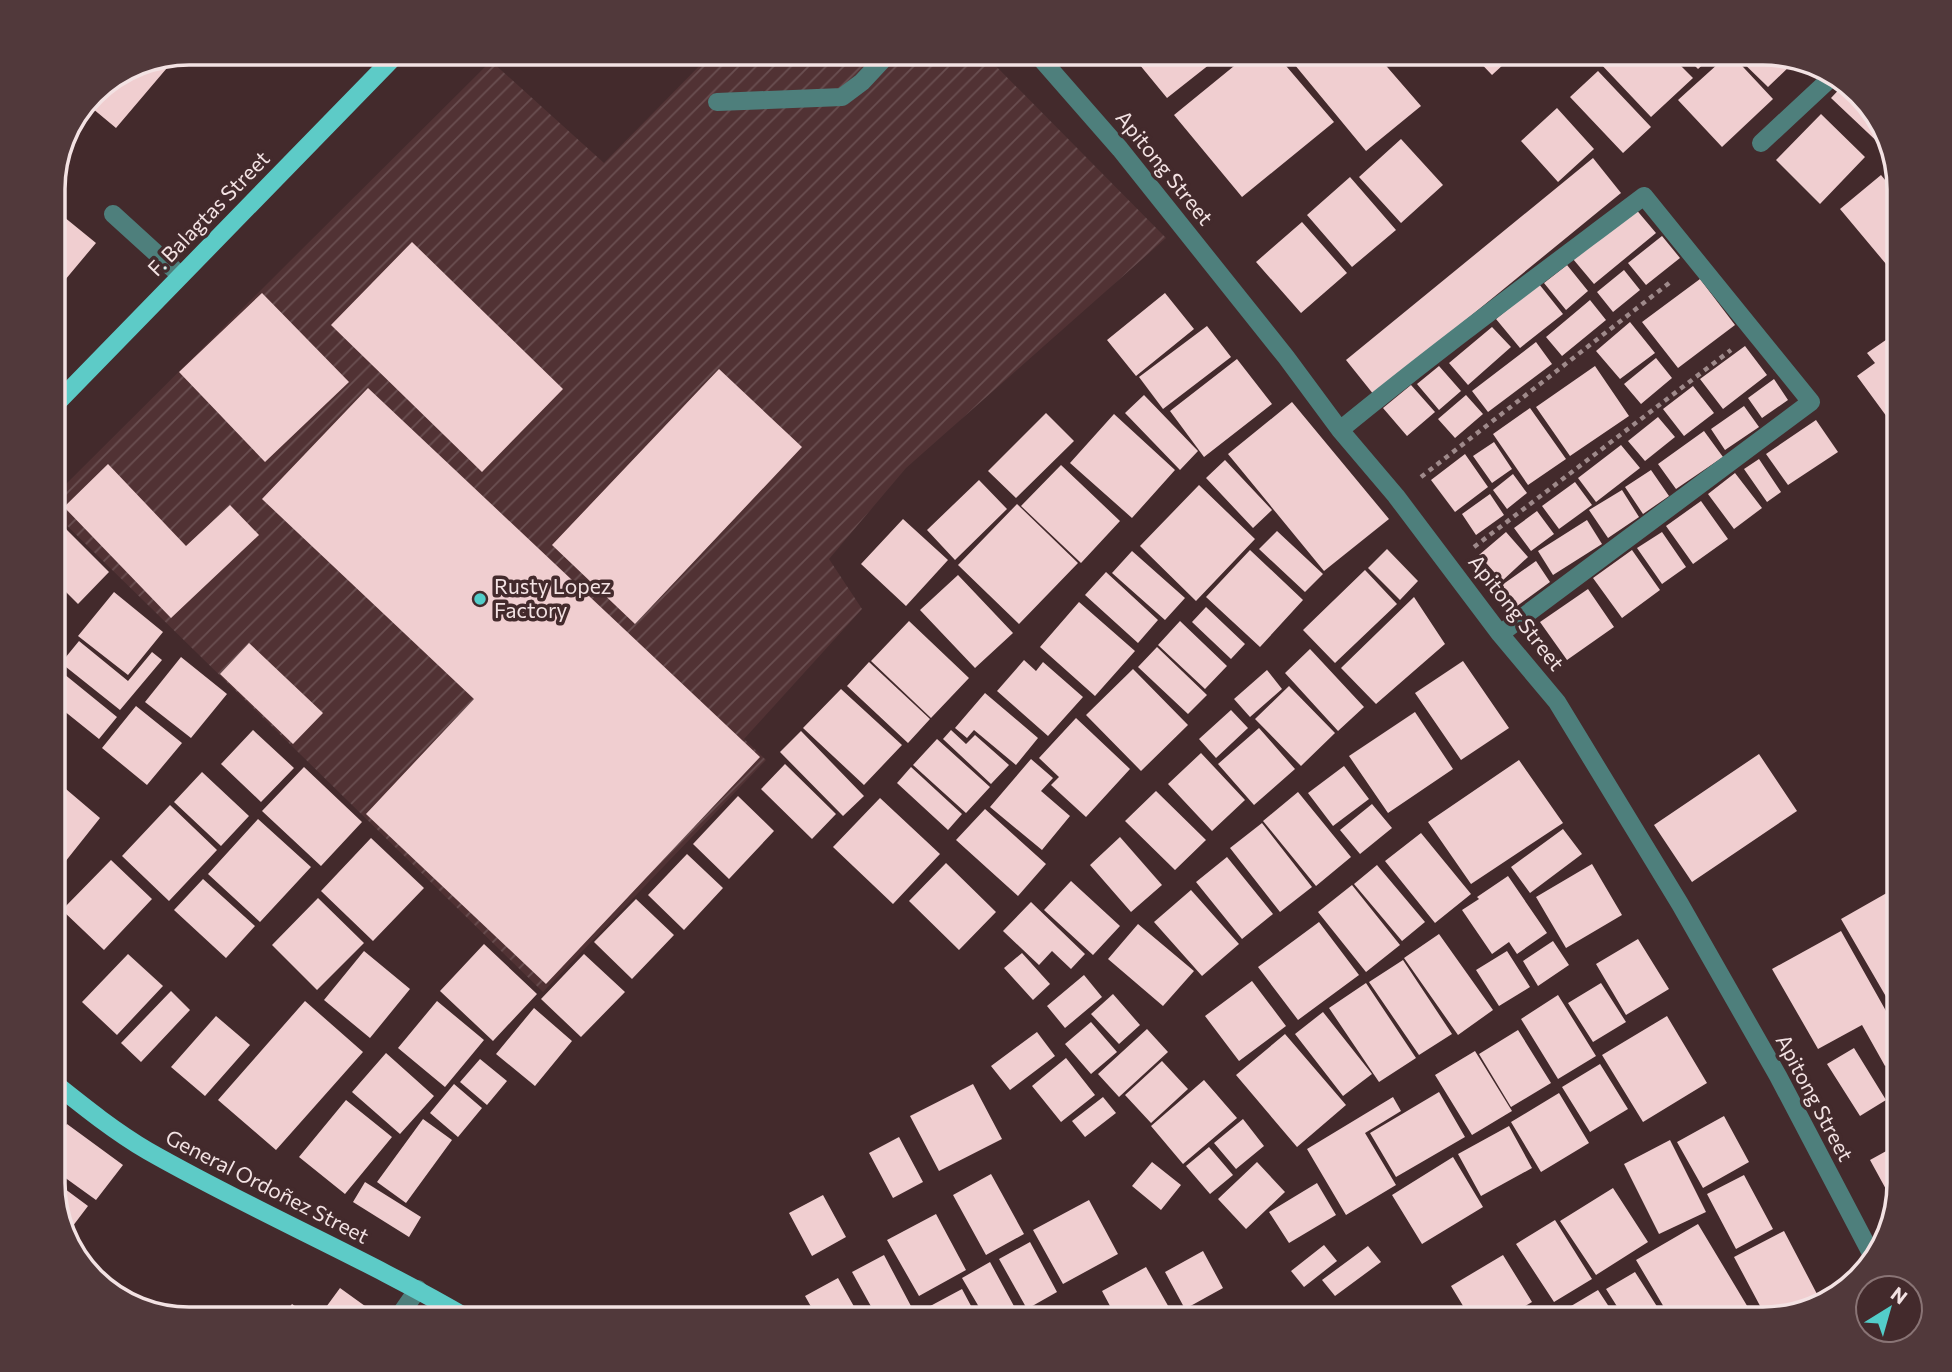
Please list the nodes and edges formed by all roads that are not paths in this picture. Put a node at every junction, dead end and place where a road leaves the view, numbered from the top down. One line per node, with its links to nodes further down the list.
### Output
1 (385, 65): 8 (main road, F. Balagtas Street)
2 (878, 65): 5 (street)
3 (1047, 65): 10 (street, Apitong Street)
4 (1826, 83): 6 (street)
5 (717, 102)
6 (1761, 143)
7 (113, 214): 8 (street)
8 (180, 275): 9 (main road, F. Balagtas Street)
9 (65, 395)
10 (1340, 430): 11 (street, Apitong Street); 11 (street)
11 (1500, 635): 13 (street, Apitong Street)
12 (65, 1092): 14 (main road, General Ordoñez Street)
13 (1868, 1248)
14 (418, 1289): 15 (street); 16 (main road, General Ordoñez Street)
15 (406, 1307)
16 (448, 1307)

